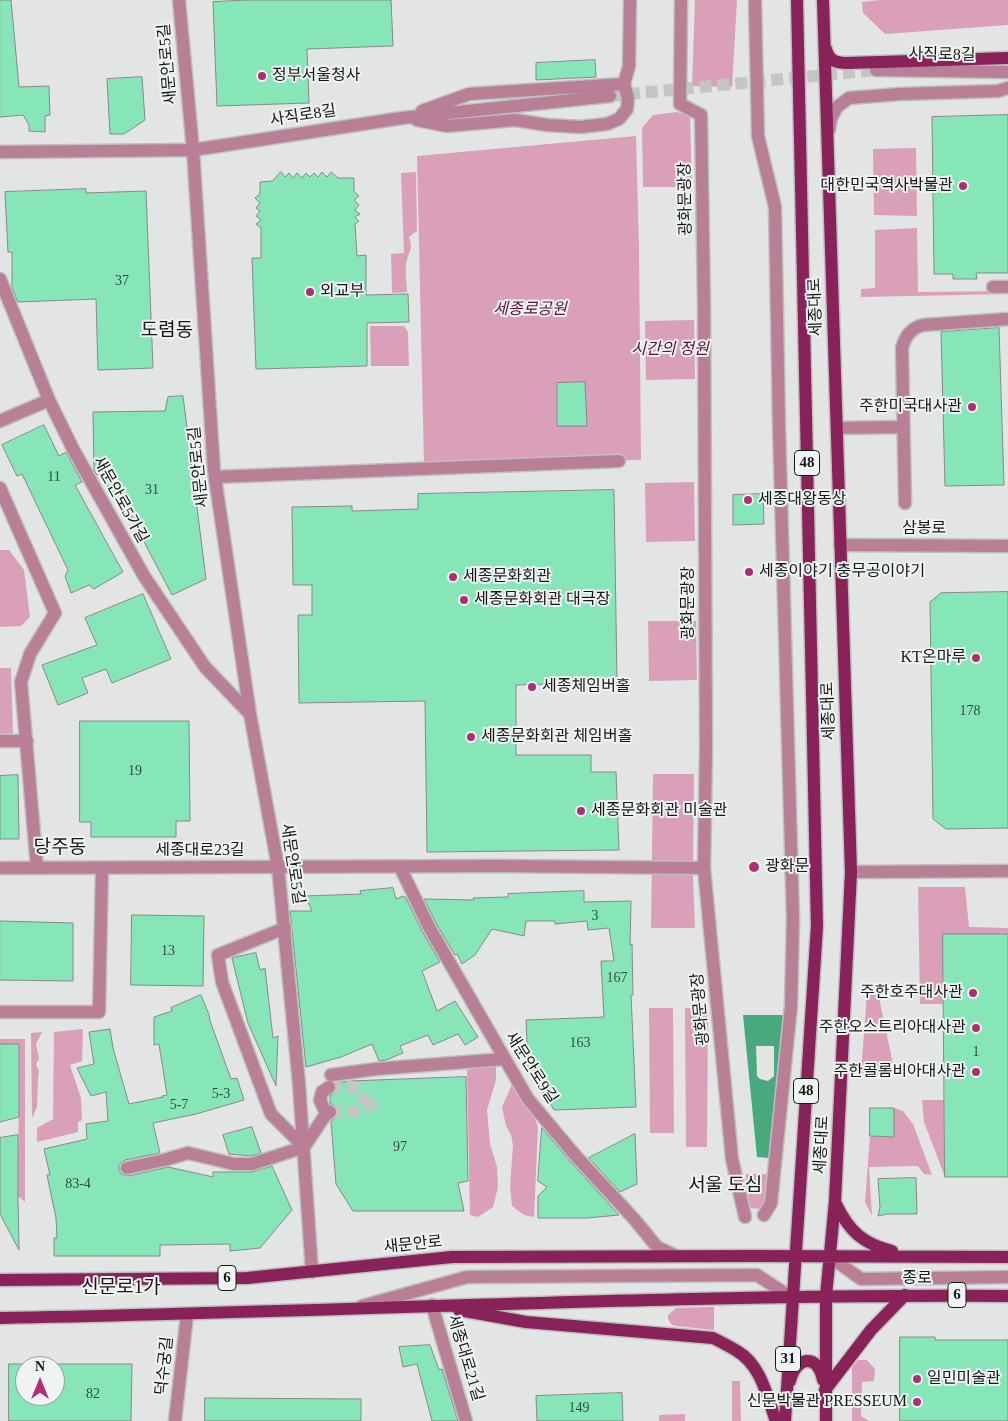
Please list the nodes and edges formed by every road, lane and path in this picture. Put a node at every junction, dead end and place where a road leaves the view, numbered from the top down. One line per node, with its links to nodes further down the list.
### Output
1 (179, 0): 16 (street, 새문안로5길)
2 (630, 0): 11 (street)
3 (681, 0): 40 (street, 광화문광장)
4 (755, 0): 51 (street)
5 (797, 0): 54 (main road, 세종대로 / 48)
6 (823, 0): 7 (main road, 세종대로 / 48)
7 (824, 43): 8 (main road); 15 (main road, 세종대로 / 48)
8 (1008, 58)
9 (876, 70): 10 (street, 사직로8길)
10 (1008, 72)
11 (624, 84): 14 (street); 14 (street)
12 (1008, 88): 15 (street)
13 (610, 96): 14 (street, 사직로8길)
14 (402, 118): 16 (street, 사직로8길)
15 (827, 138): 25 (main road, 세종대로 / 48)
16 (192, 150): 17 (street, 사직로8길); 27 (street, 새문안로5길)
17 (0, 152)
18 (0, 279): 22 (street, 새문안로5가길)
19 (993, 287): 20 (street)
20 (1008, 287)
21 (1008, 319): 24 (street)
22 (49, 400): 23 (street); 32 (street, 새문안로5가길)
23 (0, 421)
24 (903, 427): 25 (street); 29 (street)
25 (837, 428): 30 (main road, 세종대로 / 48)
26 (619, 461): 27 (street)
27 (215, 477): 32 (street, 새문안로5길)
28 (0, 488): 34 (street)
29 (905, 503)
30 (840, 545): 31 (street, 삼봉로); 42 (main road, 세종대로 / 48)
31 (1008, 546)
32 (250, 714): 35 (street, 새문안로5길)
33 (0, 741): 34 (street)
34 (27, 741): 38 (street)
35 (278, 867): 36 (street, 세종대로23길); 39 (street, 세종대로23길); 43 (street, 새문안로5길)
36 (400, 867): 40 (street, 세종대로23길); 45 (street, 새문안로9길)
37 (0, 868): 38 (street, 세종대로23길)
38 (37, 868): 39 (street, 세종대로23길)
39 (102, 868): 44 (street)
40 (704, 868): 52 (street, 광화문광장)
41 (1008, 871): 42 (street)
42 (851, 872): 50 (main road, 세종대로 / 48)
43 (285, 928): 47 (street, 새문안로5길); 48 (street, 새문안로5길)
44 (0, 1012)
45 (504, 1059): 46 (street); 53 (street, 새문안로9길)
46 (330, 1081): 47 (street); 48 (street)
47 (300, 1090): 48 (street, 새문안로5길)
48 (304, 1147): 49 (street); 58 (street, 새문안로5길)
49 (127, 1168)
50 (835, 1201): 55 (main road, 세종대로 / 48); 56 (main road)
51 (764, 1215)
52 (745, 1217)
53 (676, 1256): 54 (main road, 새문안로 / 6); 58 (main road, 새문안로 / 6)
54 (794, 1256): 55 (main road, 새문안로 / 6); 64 (main road, 세종대로 / 31)
55 (829, 1256): 56 (main road, 종로 / 6); 59 (street); 62 (main road, 세종대로)
56 (916, 1256): 57 (main road, 종로 / 6)
57 (1008, 1257)
58 (312, 1272): 60 (main road, 새문안로 / 6)
59 (1008, 1277)
60 (0, 1280)
61 (905, 1295): 62 (main road, 종로 / 6); 63 (main road, 종로 / 6); 69 (main road)
62 (826, 1296): 64 (main road, 6); 69 (main road, 세종대로)
63 (1008, 1296)
64 (792, 1298): 65 (main road, 6); 66 (street); 73 (main road, 세종대로 / 31)
65 (432, 1305): 66 (main road, 6); 71 (street, 세종대로21길); 72 (main road)
66 (355, 1308): 67 (main road, 6)
67 (187, 1315): 68 (main road, 6); 70 (street, 덕수궁길)
68 (0, 1318)
69 (826, 1390): 73 (main road); 74 (main road, 세종대로)
70 (176, 1421)
71 (466, 1421)
72 (776, 1421)
73 (785, 1421)
74 (826, 1421)

